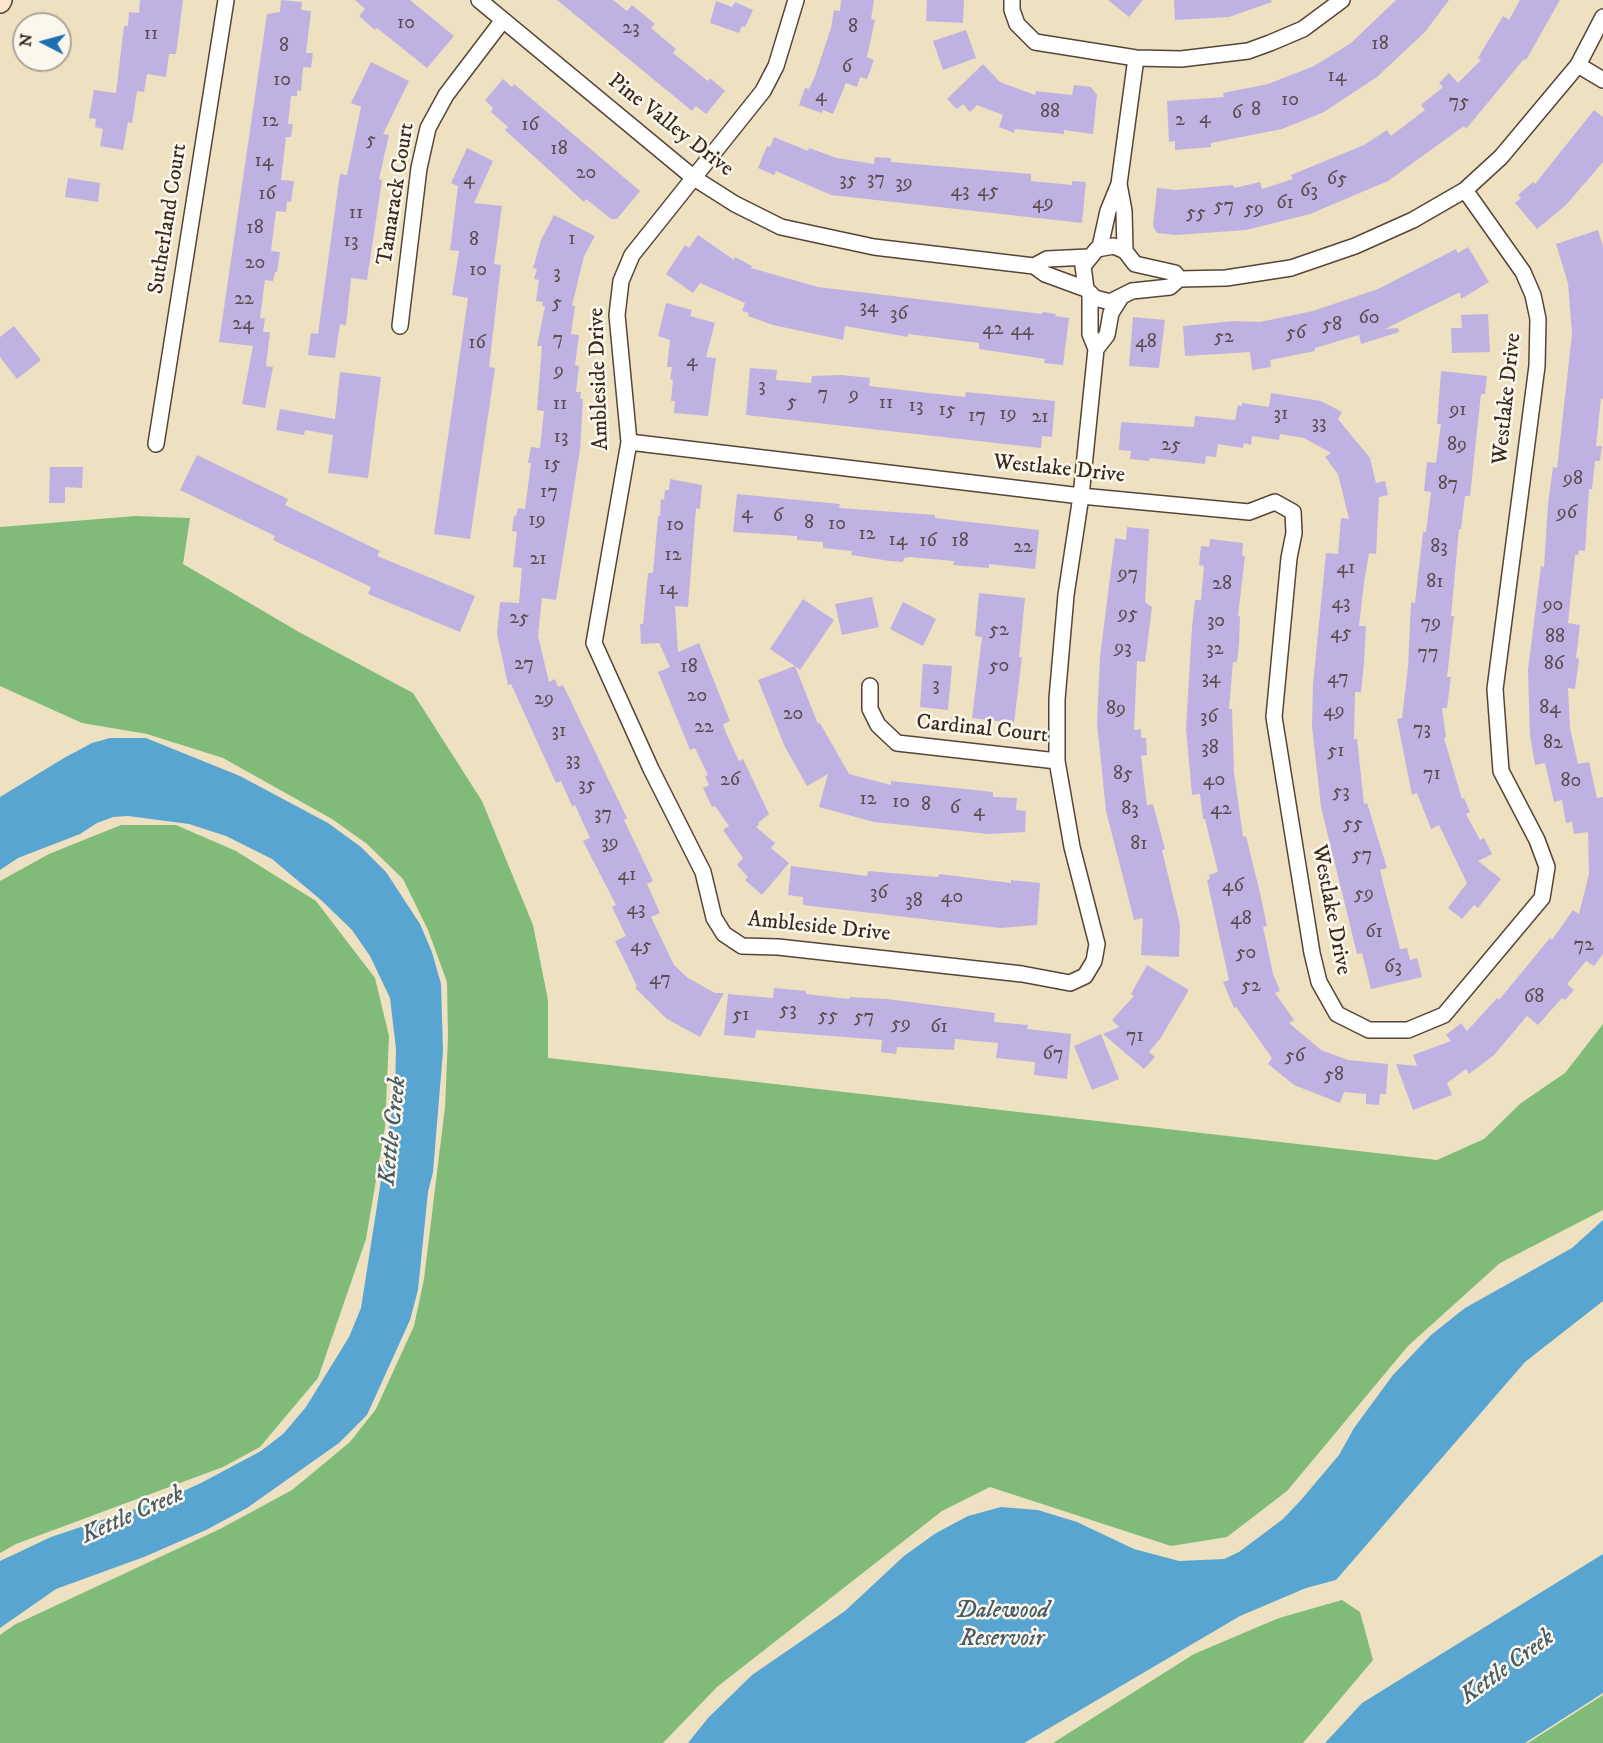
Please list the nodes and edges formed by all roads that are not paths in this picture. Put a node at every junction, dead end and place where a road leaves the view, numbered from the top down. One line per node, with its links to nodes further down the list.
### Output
1 (226, 0): 25 (street, Sutherland Court)
2 (479, 0): 7 (street, Pine Valley Drive)
3 (796, 0): 11 (street, Ambleside Drive)
4 (1012, 0): 8 (street)
5 (1342, 0): 8 (street)
6 (1603, 17): 9 (street, Pine Valley Drive)
7 (503, 20): 11 (street, Pine Valley Drive); 22 (street, Tamarack Court)
8 (1136, 58): 12 (street)
9 (1578, 65): 10 (street); 13 (street, Pine Valley Drive)
10 (1603, 80)
11 (694, 178): 18 (street, Pine Valley Drive); 24 (street, Ambleside Drive)
12 (1119, 184): 14 (street); 15 (street)
13 (1465, 190): 19 (street, Pine Valley Drive); 26 (street, Westlake Drive)
14 (1100, 247): 15 (street); 16 (street)
15 (1125, 251): 17 (street)
16 (1088, 257): 18 (street, Pine Valley Drive); 20 (street)
17 (1135, 264): 19 (street, Pine Valley Drive); 21 (street)
18 (1034, 266): 20 (street, Pine Valley Drive)
19 (1179, 279): 21 (street, Pine Valley Drive)
20 (1088, 291): 21 (street, Pine Valley Drive); 23 (street, Ambleside Drive)
21 (1125, 295): 23 (street, Ambleside Drive)
22 (400, 326)
23 (1096, 349): 26 (street, Ambleside Drive)
24 (629, 442): 26 (street, Westlake Drive); 28 (street, Ambleside Drive)
25 (156, 444)
26 (1081, 496): 28 (street, Ambleside Drive)
27 (870, 686): 28 (street, Cardinal Court)
28 (1057, 760)

